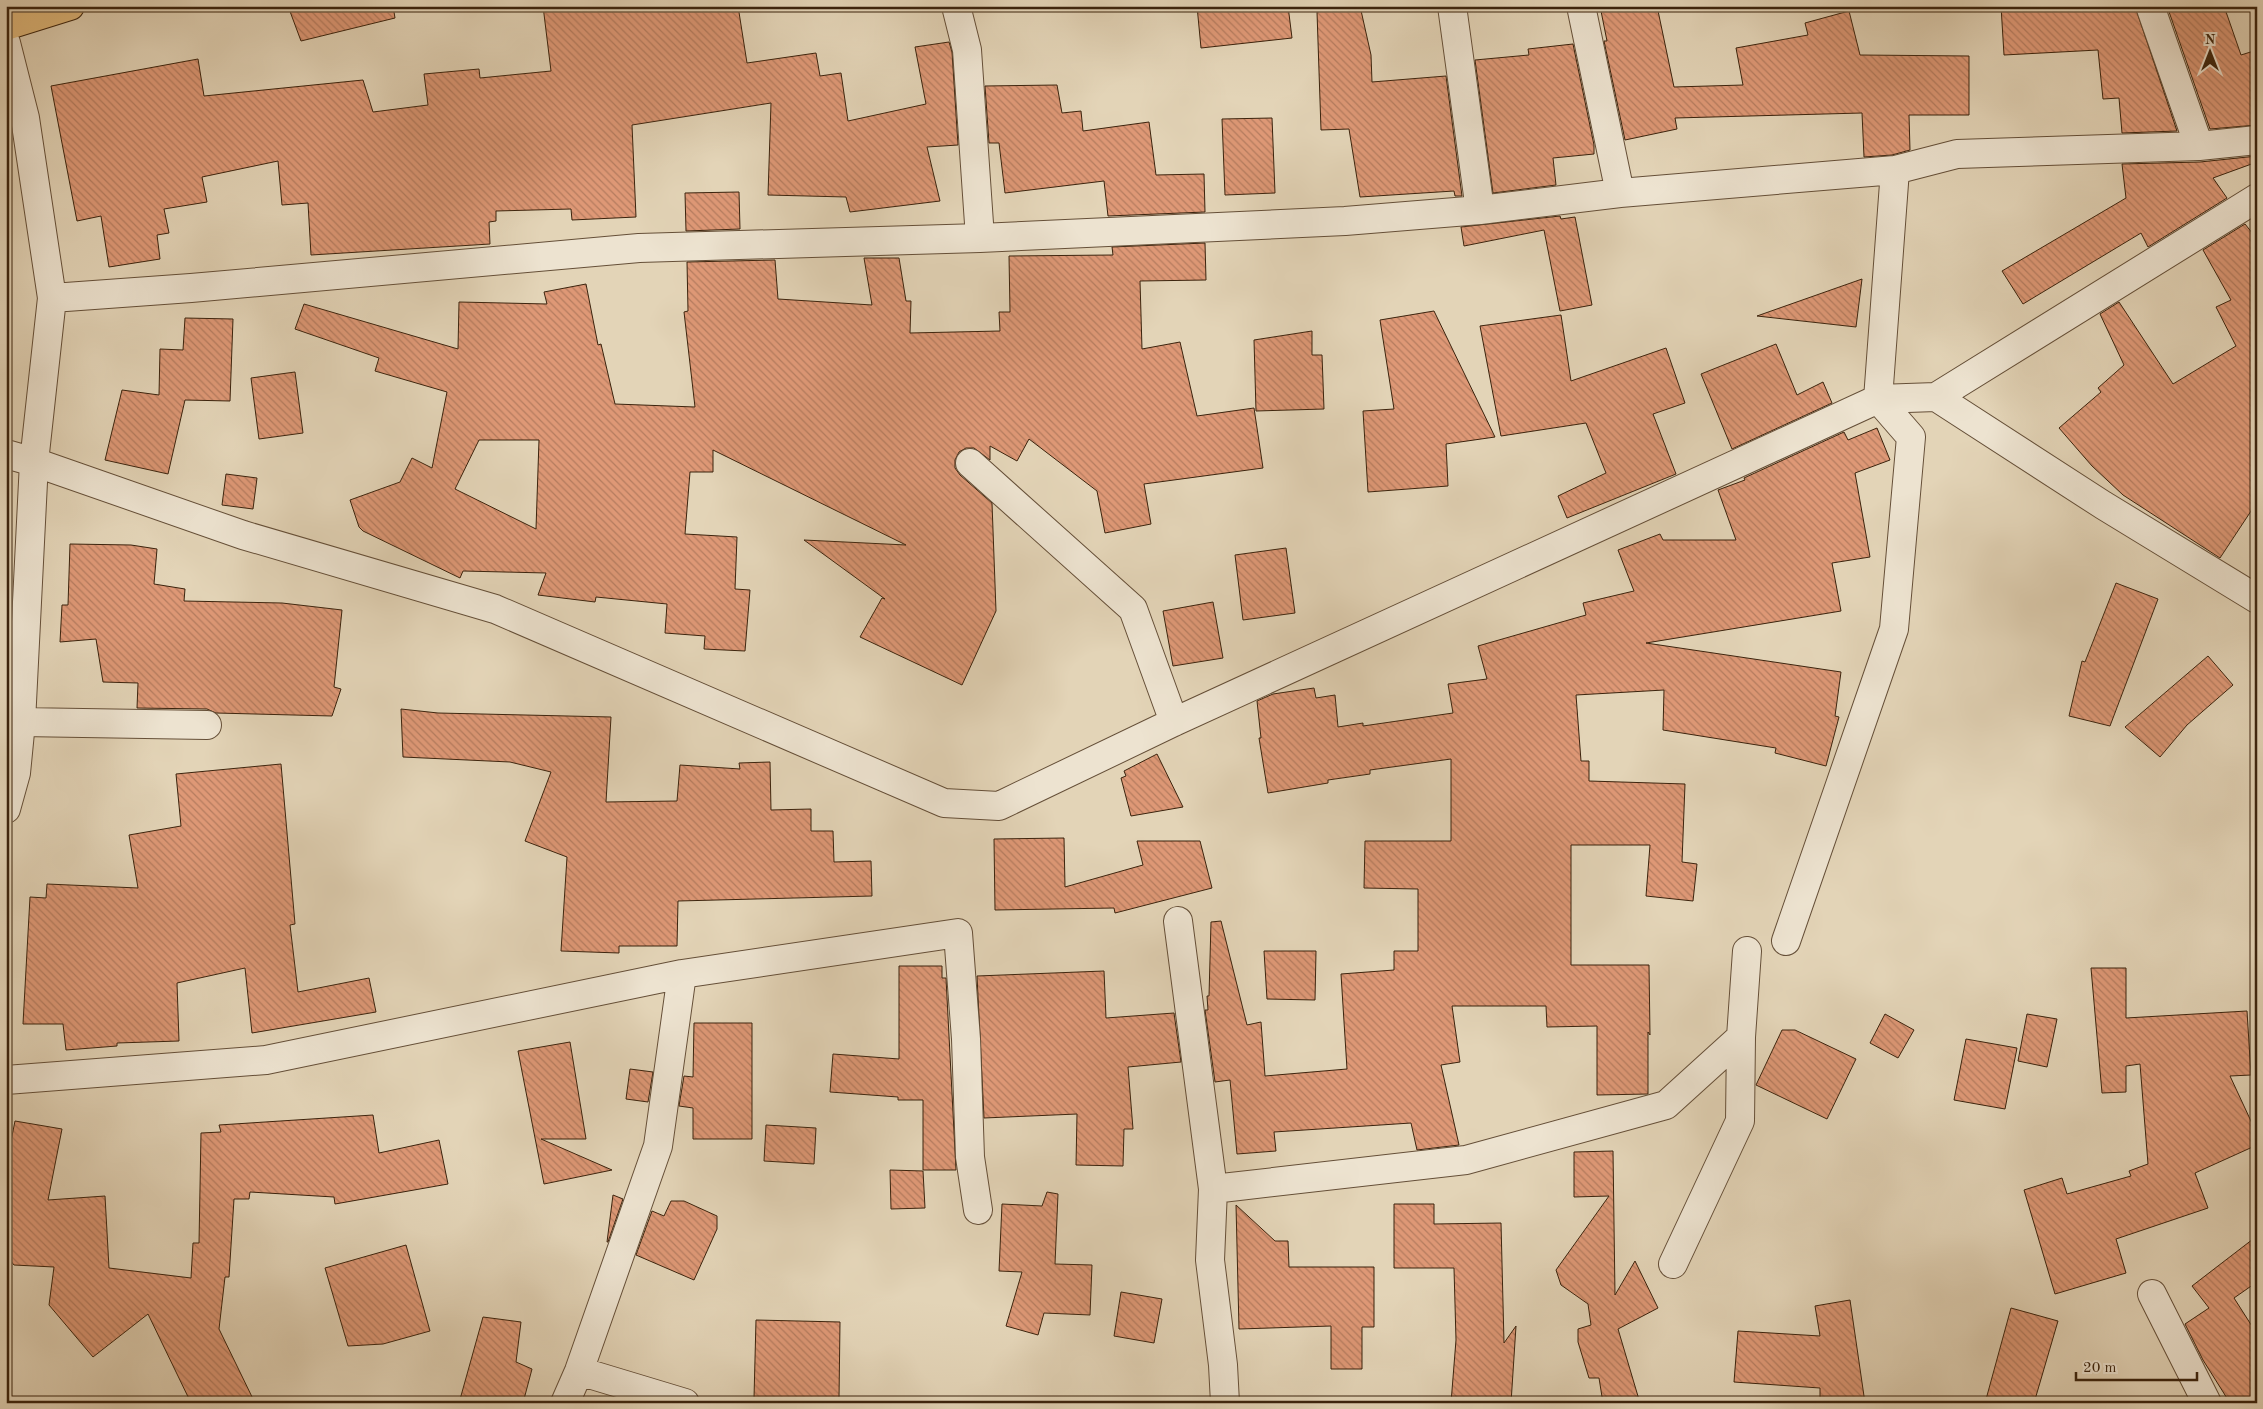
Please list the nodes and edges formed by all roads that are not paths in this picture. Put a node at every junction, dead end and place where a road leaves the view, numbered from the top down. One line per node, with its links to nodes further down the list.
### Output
1 (70, 6): 6 (main road)
2 (956, 6): 14 (street)
3 (1452, 6): 13 (street)
4 (1581, 6): 11 (street)
5 (2150, 6): 9 (street)
6 (6, 26)
7 (6, 43): 15 (street)
8 (2257, 140): 9 (street)
9 (2199, 146): 10 (street)
10 (1895, 170): 11 (street); 17 (street)
11 (1620, 193): 13 (street)
12 (2257, 198): 16 (street)
13 (1480, 210): 14 (street)
14 (980, 238): 15 (street)
15 (52, 298): 19 (street)
16 (1936, 396): 17 (street); 21 (street)
17 (1878, 399): 23 (street); 27 (street)
18 (6, 454): 19 (street)
19 (34, 462): 22 (street); 23 (street)
20 (970, 463): 23 (street)
21 (2257, 599)
22 (21, 722): 24 (street); 25 (street)
23 (1174, 722)
24 (207, 725)
25 (6, 809)
26 (1178, 921): 32 (street)
27 (1786, 941)
28 (1747, 951): 30 (street)
29 (682, 974): 31 (street); 33 (street); 36 (street)
30 (1741, 1037): 32 (street); 34 (street)
31 (6, 1080)
32 (1213, 1189): 39 (street)
33 (978, 1210)
34 (1672, 1264)
35 (2152, 1294): 40 (street)
36 (578, 1372): 37 (street); 38 (street)
37 (565, 1403)
38 (685, 1403)
39 (1225, 1403)
40 (2207, 1403)

